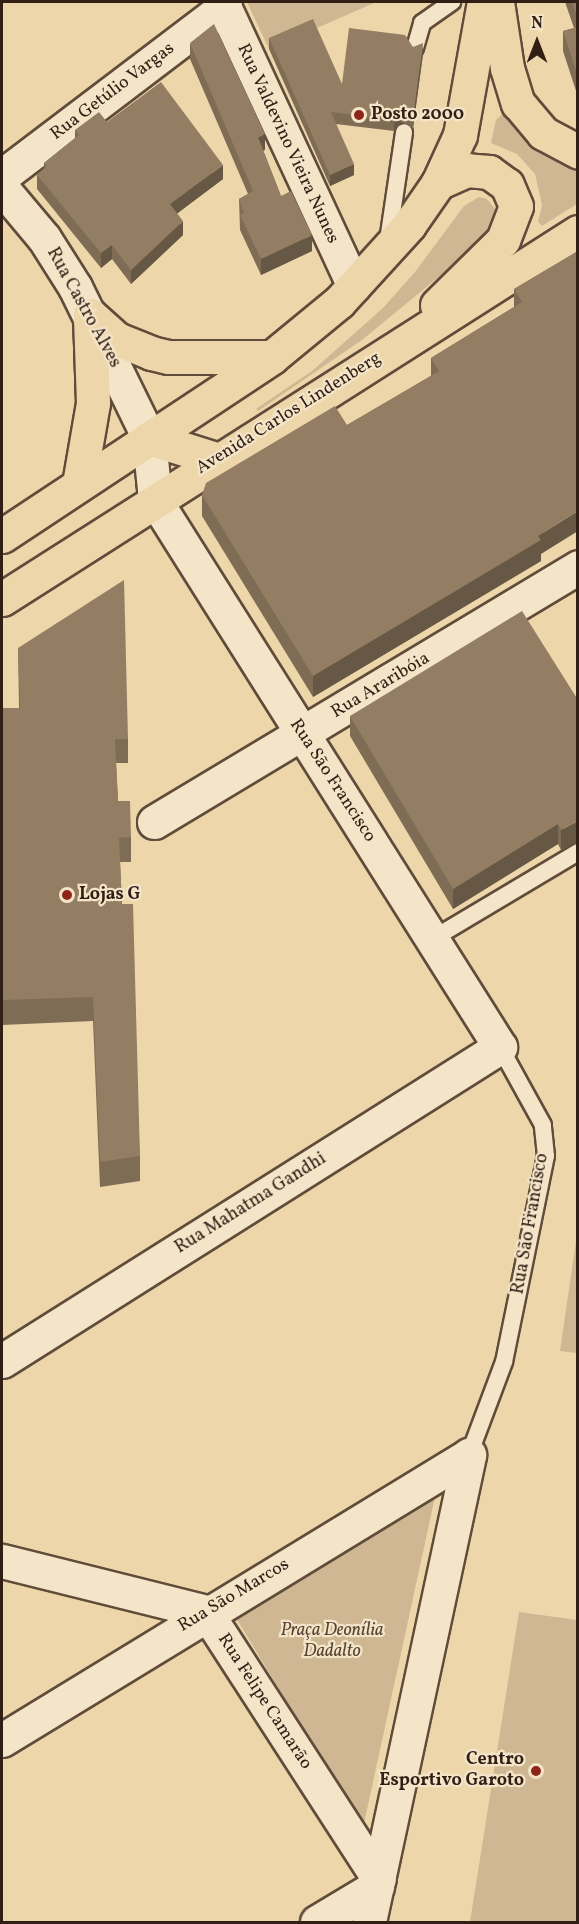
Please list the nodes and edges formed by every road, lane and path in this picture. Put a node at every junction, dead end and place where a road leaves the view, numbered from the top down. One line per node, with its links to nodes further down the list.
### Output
1 (452, 2): 5 (lane)
2 (484, 2): 9 (main road)
3 (497, 2): 7 (main road)
4 (223, 4): 8 (street, Rua Getúlio Vargas); 13 (street, Rua Valdevino Vieira Nunes)
5 (415, 48)
6 (404, 132): 12 (lane)
7 (578, 152)
8 (2, 176)
9 (438, 183): 12 (main road); 15 (main road)
10 (2, 188): 14 (street, Rua Castro Alves)
11 (578, 232): 15 (main road, Avenida Carlos Lindenberg)
12 (387, 249): 13 (main road)
13 (354, 286): 16 (main road)
14 (90, 315): 16 (main road); 17 (street, Rua Castro Alves); 19 (main road)
15 (387, 352): 18 (main road, Avenida Carlos Lindenberg)
16 (272, 357): 17 (main road)
17 (149, 438): 18 (main road); 19 (main road); 20 (street, Rua São Francisco)
18 (216, 459): 20 (main road, Avenida Carlos Lindenberg)
19 (79, 484): 21 (main road)
20 (155, 500): 23 (main road, Avenida Carlos Lindenberg); 24 (street, Rua São Francisco)
21 (2, 536)
22 (578, 567): 24 (street, Rua Araribóia)
23 (2, 599)
24 (302, 734): 25 (street, Rua Araribóia); 27 (street, Rua São Francisco)
25 (154, 822)
26 (578, 852): 27 (lane)
27 (434, 938): 28 (street, Rua São Francisco)
28 (500, 1047): 29 (street, Rua Mahatma Gandhi); 30 (lane, Rua São Francisco)
29 (2, 1361)
30 (469, 1455): 32 (street, Rua São Marcos); 34 (street, Rua São Francisco)
31 (2, 1561): 32 (street)
32 (206, 1612): 33 (street, Rua São Marcos); 34 (street, Rua Felipe Camarão)
33 (2, 1740)
34 (378, 1882): 35 (street); 36 (street, Rua São Francisco)
35 (317, 1923)
36 (369, 1923)

